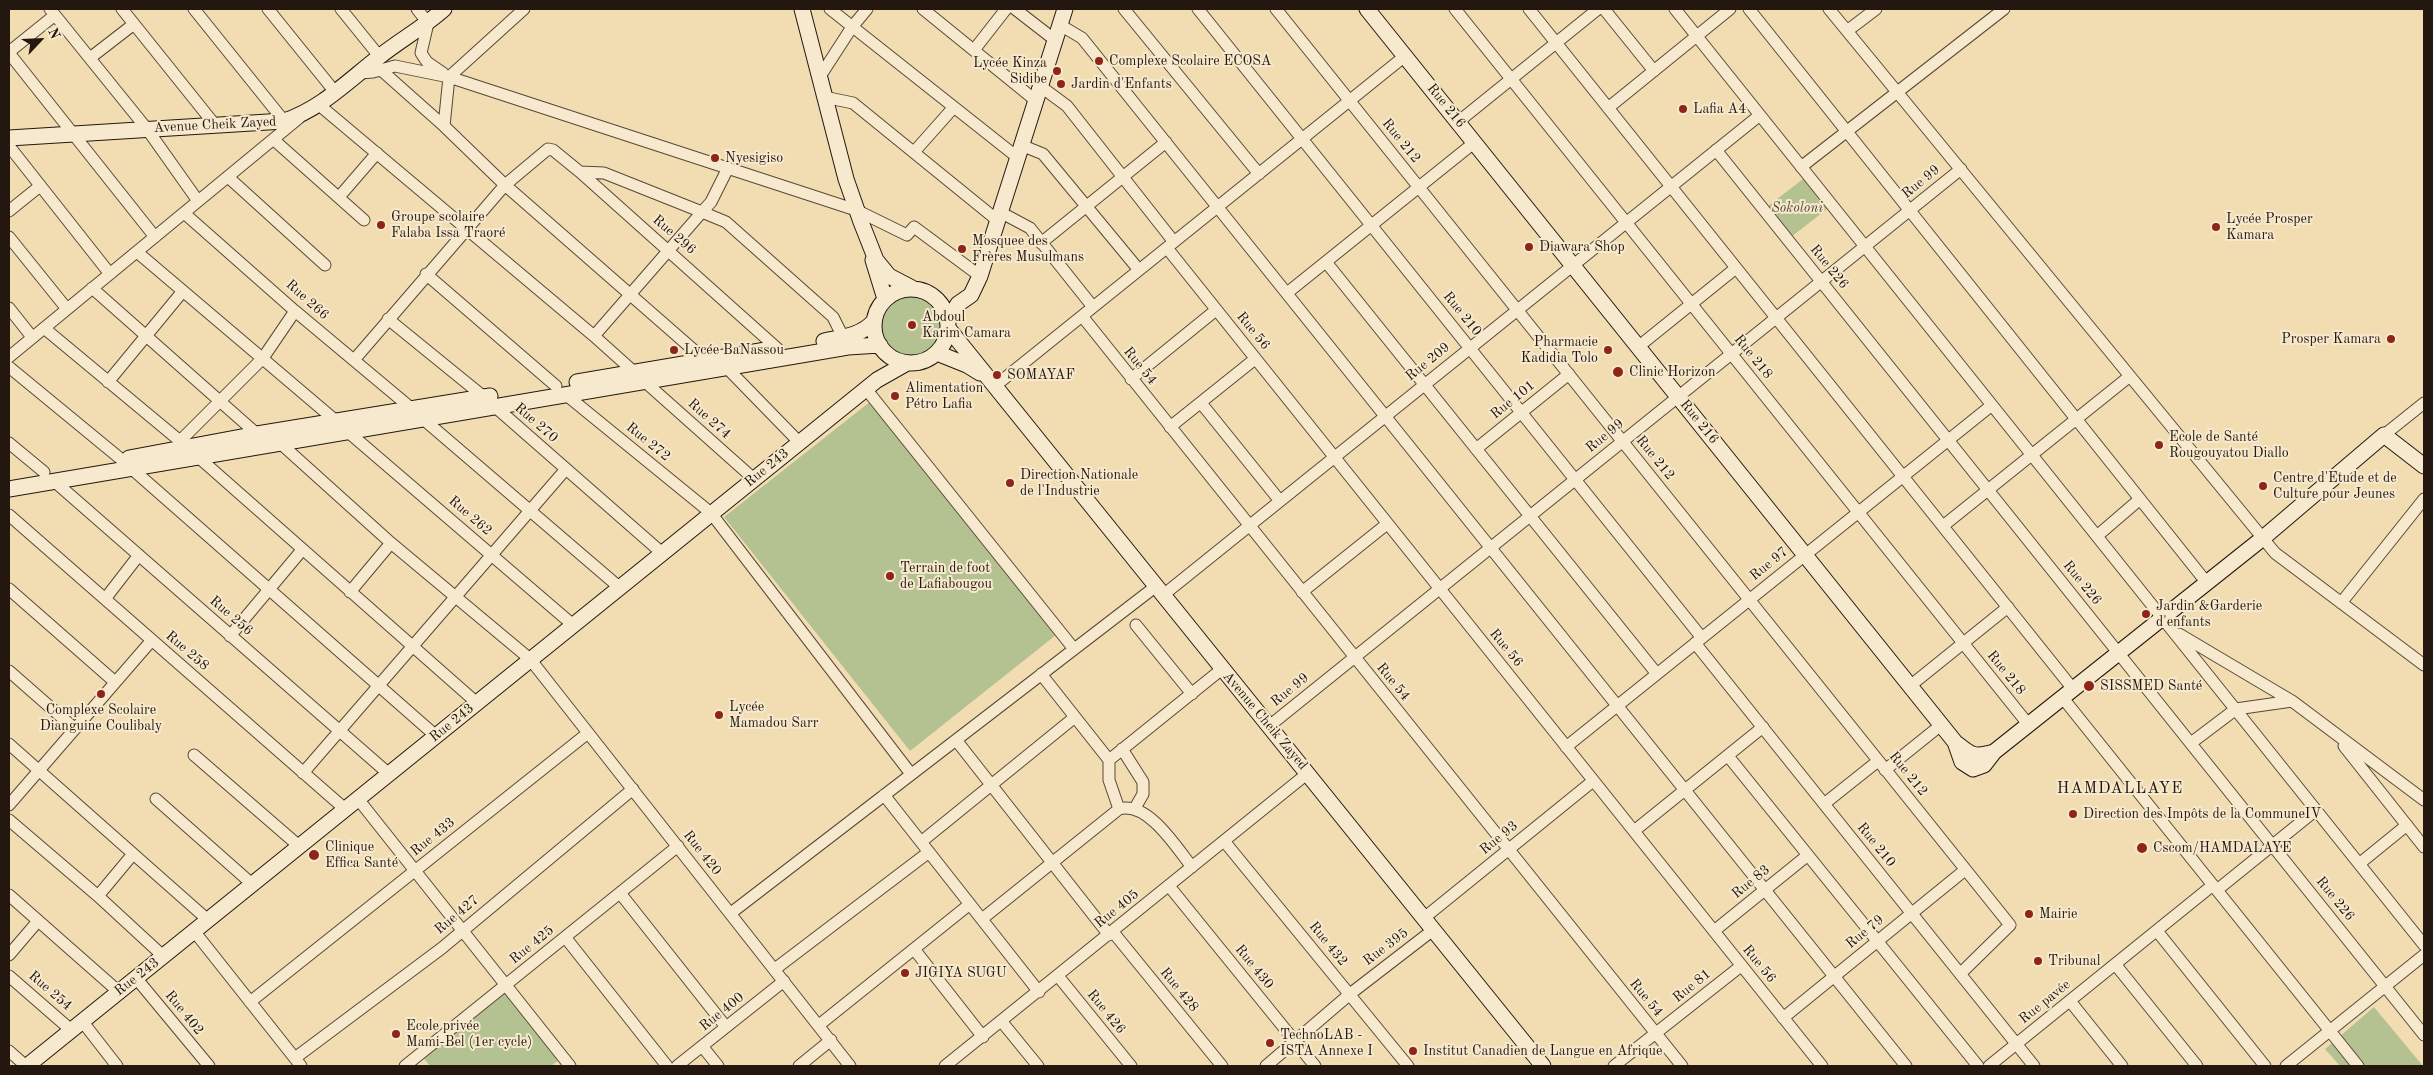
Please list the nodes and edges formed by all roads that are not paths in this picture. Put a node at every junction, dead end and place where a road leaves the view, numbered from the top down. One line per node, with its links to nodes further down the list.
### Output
1 (122, 9): 31 (street)
2 (194, 9): 57 (street)
3 (268, 9): 47 (street)
4 (342, 9): 42 (street)
5 (417, 9): 30 (street)
6 (444, 9): 30 (street, Avenue Cheik Zayed)
7 (524, 9): 44 (street)
8 (802, 9): 45 (street)
9 (830, 9): 33 (street)
10 (867, 9): 33 (street)
11 (924, 9): 38 (street, Rue 56)
12 (1006, 9): 38 (street)
13 (1015, 9): 36 (street)
14 (1065, 9): 32 (street)
15 (1124, 9): 78 (street)
16 (1198, 9): 65 (street, Rue 210)
17 (1276, 9): 51 (street, Rue 212)
18 (1368, 9): 40 (street, Rue 216)
19 (1455, 9): 46 (street, Rue 218)
20 (1529, 9): 37 (street)
21 (1598, 9): 37 (street)
22 (1604, 9): 43 (street)
23 (1675, 9): 35 (street)
24 (1730, 9): 35 (street)
25 (1749, 9): 63 (street)
26 (1829, 9): 34 (street)
27 (1876, 9): 34 (street)
28 (2004, 9): 48 (street)
29 (53, 12): 39 (street); 41 (street)
30 (428, 23): 42 (street, Avenue Cheik Zayed); 44 (street)
31 (134, 24): 41 (street); 59 (street)
32 (1060, 25): 36 (street); 67 (street)
33 (852, 27): 45 (street); 53 (street)
34 (1847, 31): 48 (street)
35 (1697, 36): 43 (street); 56 (street)
36 (1055, 40): 49 (street)
37 (1556, 43): 46 (street); 54 (street)
38 (974, 50): 49 (street, Rue 56)
39 (9, 52): 62 (street)
40 (1405, 56): 51 (street); 58 (street, Rue 216)
41 (90, 58): 61 (street)
42 (380, 63): 44 (street); 47 (street, Avenue Cheik Zayed); 60 (street)
43 (1654, 71): 54 (street)
44 (449, 77): 60 (street); 75 (street)
45 (819, 78): 50 (street)
46 (1511, 79): 58 (street); 96 (street, Rue 218)
47 (335, 92): 52 (street, Avenue Cheik Zayed)
48 (1896, 92): 63 (street); 76 (street)
49 (1038, 93): 71 (street); 80 (street, Rue 56)
50 (824, 97): 72 (street); 93 (street)
51 (1350, 101): 65 (street); 83 (street, Rue 212)
52 (318, 104): 55 (street, Avenue Cheik Zayed); 73 (street, Rue 274)
53 (954, 107): 71 (street); 72 (street)
54 (1608, 108): 84 (street)
55 (304, 114): 57 (street, Avenue Cheik Zayed); 66 (street)
56 (1760, 115): 70 (street, Rue 209); 74 (street)
57 (284, 121): 59 (street, Avenue Cheik Zayed)
58 (1458, 122): 68 (street, Rue 216)
59 (216, 126): 61 (street, Avenue Cheik Zayed)
60 (444, 126): 81 (street)
61 (147, 129): 62 (street, Avenue Cheik Zayed); 86 (street)
62 (72, 132): 64 (street, Avenue Cheik Zayed); 99 (street)
63 (1847, 132): 74 (street); 89 (street)
64 (9, 138)
65 (1302, 139): 78 (street); 97 (street, Rue 210)
66 (274, 140): 79 (street); 85 (street)
67 (1166, 142): 80 (street); 88 (street)
68 (1474, 142): 83 (street); 108 (street, Rue 216)
69 (9, 146): 82 (street)
70 (1716, 150): 84 (street, Rue 209); 114 (street, Rue 226)
71 (1019, 151): 87 (street); 94 (street)
72 (914, 152): 94 (street)
73 (377, 153): 85 (street); 98 (street, Rue 274)
74 (1801, 167): 103 (street)
75 (728, 168): 91 (street); 93 (street)
76 (1960, 169): 89 (street, Rue 99); 156 (street)
77 (580, 172): 81 (street, Rue 296); 91 (street); 104 (street, Rue 296)
78 (1259, 174): 88 (street)
79 (228, 177): 86 (street); 107 (street)
80 (1123, 177): 87 (street); 102 (street, Rue 56)
81 (505, 185): 98 (street); 119 (street)
82 (40, 186): 90 (street); 111 (street)
83 (1419, 187): 97 (street); 128 (street, Rue 212)
84 (1671, 187): 96 (street, Rue 209); 109 (street)
85 (339, 197): 95 (street)
86 (198, 201): 92 (street)
87 (1086, 207): 101 (street); 110 (street)
88 (1218, 207): 102 (street); 118 (street)
89 (1910, 210): 103 (street, Rue 99); 172 (street)
90 (9, 211)
91 (702, 212): 104 (street); 139 (street)
92 (184, 213): 99 (street); 129 (street, Rue 266)
93 (858, 216): 113 (street); 116 (street); 120 (street)
94 (998, 216): 101 (street); 113 (street)
95 (364, 220)
96 (1626, 223): 108 (street, Rue 209); 123 (street, Rue 218)
97 (1372, 225): 106 (street); 142 (street, Rue 210)
98 (466, 228): 112 (street); 137 (street, Rue 274)
99 (155, 236): 105 (street)
100 (9, 237): 126 (street)
101 (1041, 243): 124 (street)
102 (1170, 245): 110 (street); 127 (street, Rue 56)
103 (1865, 246): 114 (street, Rue 99); 168 (street)
104 (669, 250): 119 (street); 143 (street, Rue 296)
105 (137, 252): 111 (street); 117 (street, Rue 262)
106 (1326, 262): 118 (street); 161 (street)
107 (325, 265)
108 (1573, 265): 128 (street, Rue 209); 141 (street, Rue 216)
109 (1736, 268): 123 (street); 131 (street)
110 (1139, 270): 124 (street)
111 (110, 274): 115 (street)
112 (426, 274): 132 (street); 162 (street, Rue 272)
113 (980, 276): 122 (street)
114 (1821, 282): 131 (street, Rue 99); 177 (street, Rue 226)
115 (92, 288): 126 (street); 136 (street)
116 (912, 288): 120 (street); 121 (street)
117 (183, 290): 136 (street); 147 (street, Rue 262)
118 (1287, 293): 171 (street)
119 (631, 294): 137 (street); 151 (street)
120 (885, 299): 133 (street)
121 (941, 303): 122 (street); 134 (street)
122 (958, 304): 134 (street)
123 (1691, 304): 141 (street); 145 (street, Rue 218)
124 (1093, 307): 130 (street)
125 (9, 308): 138 (street)
126 (67, 309): 135 (street)
127 (1216, 310): 148 (street, Rue 56); 157 (street)
128 (1517, 310): 142 (street, Rue 209); 154 (street, Rue 212)
129 (295, 311): 147 (street); 149 (street, Rue 266)
130 (1082, 316): 157 (street, Rue 54); 159 (street)
131 (1776, 318): 145 (street, Rue 99); 189 (street)
132 (388, 319): 149 (street); 165 (street, Rue 270)
133 (874, 321): 139 (street); 140 (street)
134 (948, 324): 144 (street); 159 (street, Avenue Cheik Zayed)
135 (44, 328): 138 (street); 158 (street)
136 (145, 336): 158 (street); 164 (street)
137 (594, 336): 155 (street, Rue 274)
138 (32, 337): 146 (street)
139 (846, 342): 140 (street); 143 (street); 153 (street)
140 (881, 347): 150 (street); 160 (street)
141 (1638, 347): 163 (street, Rue 216)
142 (1470, 348): 161 (street, Rue 209); 169 (street, Rue 210)
143 (778, 349): 151 (street)
144 (937, 353): 150 (street); 159 (street, Avenue Cheik Zayed)
145 (1731, 354): 163 (street, Rue 99); 200 (street, Rue 218)
146 (9, 357)
147 (263, 358): 164 (street); 173 (street, Rue 262)
148 (1256, 359): 166 (street); 185 (street, Rue 56)
149 (354, 360): 170 (street, Rue 266)
150 (907, 363): 160 (street, Rue 243)
151 (706, 365): 153 (street); 155 (street)
152 (9, 367): 186 (street)
153 (726, 368): 178 (street)
154 (1569, 374): 169 (street, Rue 101); 179 (street, Rue 212)
155 (638, 376): 162 (street); 192 (street, Rue 274)
156 (2130, 376): 172 (street); 208 (street)
157 (1132, 379): 174 (street, Rue 54)
158 (108, 382): 182 (street)
159 (991, 382): 221 (street, Avenue Cheik Zayed)
160 (871, 384): 178 (street, Rue 243); 237 (street)
161 (1425, 385): 171 (street, Rue 209); 183 (street)
162 (560, 390): 165 (street); 201 (street, Rue 272)
163 (1678, 397): 179 (street, Rue 99); 214 (street, Rue 216)
164 (220, 401): 175 (street); 182 (street)
165 (489, 402): 170 (street); 188 (street, Rue 270)
166 (1201, 402): 174 (street); 198 (street)
167 (2424, 402): 176 (street)
168 (1992, 404): 177 (street, Rue 97); 184 (street)
169 (1522, 412): 183 (street, Rue 101); 193 (street, Rue 210)
170 (417, 413): 173 (street); 199 (street, Rue 266)
171 (1385, 416): 185 (street, Rue 209); 210 (street)
172 (2076, 419): 184 (street); 197 (street)
173 (341, 426): 175 (street); 181 (street); 213 (street, Rue 262)
174 (1170, 428): 205 (street, Rue 54)
175 (257, 434): 182 (street)
176 (2384, 435): 187 (street); 208 (street)
177 (1948, 440): 189 (street, Rue 97); 195 (street, Rue 226)
178 (799, 442): 192 (street, Rue 243)
179 (1622, 442): 193 (street, Rue 99); 226 (street, Rue 212)
180 (9, 443): 190 (street, Rue 256)
181 (280, 443): 182 (street); 209 (street, Rue 420)
182 (187, 448): 186 (street); 211 (street)
183 (1476, 449): 203 (street)
184 (2032, 455): 195 (street); 207 (street)
185 (1334, 458): 198 (street, Rue 209); 204 (street, Rue 56)
186 (127, 464): 190 (street); 219 (street)
187 (2424, 466)
188 (566, 469): 199 (street); 212 (street, Rue 270)
189 (1903, 476): 200 (street, Rue 97); 206 (street)
190 (49, 477): 191 (street); 194 (street); 215 (street, Rue 256)
191 (9, 478)
192 (754, 479): 201 (street, Rue 243)
193 (1575, 480): 203 (street, Rue 99); 234 (street, Rue 210)
194 (9, 489)
195 (1988, 490): 206 (street); 238 (street, Rue 226)
196 (2424, 498): 227 (street)
197 (2140, 499): 207 (street); 216 (street)
198 (1280, 501): 205 (street, Rue 209)
199 (530, 512): 213 (street); 217 (street, Rue 266)
200 (1858, 512): 214 (street, Rue 97); 235 (street, Rue 218)
201 (711, 514): 212 (street, Rue 243); 278 (street, Rue 272)
202 (9, 515): 225 (street, Rue 258)
203 (1530, 516): 210 (street, Rue 99); 245 (street)
204 (1388, 524): 220 (street, Rue 56); 223 (street)
205 (1249, 526): 221 (street, Rue 209); 223 (street, Rue 54)
206 (1943, 526): 228 (street)
207 (2097, 536): 229 (street)
208 (2263, 538): 216 (street); 227 (street)
209 (391, 543): 222 (street); 224 (street, Rue 420)
210 (1490, 548): 220 (street, Rue 99); 253 (street)
211 (302, 550): 219 (street); 222 (street)
212 (662, 553): 217 (street, Rue 243)
213 (492, 555): 224 (street); 230 (street, Rue 262)
214 (1805, 555): 226 (street, Rue 97); 248 (street, Rue 216)
215 (139, 556): 225 (street); 232 (street, Rue 256)
216 (2207, 583): 229 (street)
217 (619, 588): 230 (street, Rue 243)
218 (9, 589): 246 (street)
219 (270, 589): 232 (street); 247 (street)
220 (1440, 589): 239 (street, Rue 99); 268 (street, Rue 56)
221 (1159, 591): 237 (street, Rue 209); 242 (street, Avenue Cheik Zayed)
222 (350, 592): 236 (street)
223 (1302, 592): 239 (street, Rue 54)
224 (456, 598): 236 (street); 240 (street, Rue 420)
225 (105, 599): 233 (street, Rue 258)
226 (1749, 600): 234 (street, Rue 97); 273 (street, Rue 212)
227 (2341, 603): 241 (street)
228 (2008, 607): 235 (street); 249 (street)
229 (2167, 623): 238 (street); 251 (street); 254 (street)
230 (573, 625): 240 (street, Rue 243)
231 (1136, 625): 250 (street)
232 (230, 636): 261 (street, Rue 256)
233 (152, 640): 246 (street); 275 (street, Rue 258)
234 (1699, 640): 245 (street, Rue 97); 259 (street, Rue 210)
235 (1963, 643): 248 (street); 256 (street, Rue 218)
236 (414, 647): 247 (street); 252 (street)
237 (1074, 649): 244 (street, Rue 209)
238 (2118, 653): 249 (street); 266 (street, Rue 226)
239 (1354, 657): 258 (street, Rue 99); 303 (street, Rue 54)
240 (530, 660): 252 (street, Rue 243); 262 (street, Rue 420)
241 (2424, 666)
242 (1222, 669): 250 (street); 258 (street, Avenue Cheik Zayed)
243 (9, 671): 260 (street)
244 (1041, 674): 255 (street); 265 (street, Rue 209)
245 (1656, 674): 253 (street, Rue 97)
246 (115, 682): 260 (street)
247 (379, 685): 261 (street); 264 (street)
248 (1910, 686): 257 (street, Rue 216)
249 (2067, 693): 256 (street); 314 (street)
250 (1192, 694): 269 (street)
251 (2292, 701): 254 (street); 263 (street)
252 (477, 703): 264 (street, Rue 243)
253 (1617, 706): 268 (street, Rue 97); 282 (street)
254 (2236, 709): 266 (street); 292 (street)
255 (1075, 717): 272 (street); 280 (street)
256 (2028, 724): 257 (street, Rue 216)
257 (1941, 725): 273 (street)
258 (1268, 727): 276 (street, Avenue Cheik Zayed)
259 (1763, 727): 271 (street); 287 (street, Rue 210)
260 (75, 729): 274 (street)
261 (340, 730): 275 (street); 277 (street, Rue 256)
262 (588, 733): 281 (street, Rue 420); 311 (street, Rue 433)
263 (2334, 733): 286 (street); 294 (street)
264 (436, 736): 277 (street, Rue 243)
265 (956, 740): 278 (street, Rue 209); 280 (street, Rue 428)
266 (2191, 743): 299 (street, Rue 226)
267 (9, 744): 274 (street)
268 (1566, 747): 279 (street, Rue 56)
269 (1122, 749): 272 (street); 289 (street)
270 (194, 755): 300 (street)
271 (1728, 756): 282 (street); 306 (street)
272 (1109, 760): 291 (street)
273 (1882, 765): 287 (street); 310 (street, Rue 212)
274 (38, 770): 288 (street); 305 (street)
275 (303, 773): 290 (street, Rue 258)
276 (1308, 773): 297 (street, Rue 405); 325 (street, Avenue Cheik Zayed)
277 (389, 774): 285 (street, Rue 243)
278 (911, 774): 283 (street, Rue 209)
279 (1594, 781): 295 (street, Rue 56); 303 (street, Rue 93)
280 (992, 785): 298 (street); 307 (street, Rue 428)
281 (633, 789): 301 (street, Rue 420); 326 (street, Rue 427)
282 (1685, 790): 295 (street); 315 (street)
283 (884, 795): 298 (street); 320 (street, Rue 209)
284 (156, 799): 312 (street)
285 (358, 799): 290 (street, Rue 243); 311 (street)
286 (2424, 800)
287 (1824, 804): 321 (street, Rue 210)
288 (9, 805)
289 (1135, 808): 291 (street); 309 (street)
290 (345, 809): 300 (street, Rue 243)
291 (1119, 809): 307 (street)
292 (2316, 810): 299 (street, Rue pavée); 308 (street)
293 (9, 820): 318 (street)
294 (2407, 825): 296 (street); 308 (street)
295 (1634, 831): 328 (street, Rue 56)
296 (2420, 832): 302 (street)
297 (1224, 840): 309 (street, Rue 405); 351 (street, Rue 432)
298 (921, 842): 304 (street)
299 (2272, 845): 314 (street, Rue pavée); 348 (street, Rue 226)
300 (299, 846): 312 (street, Rue 243)
301 (678, 846): 316 (street, Rue 425); 320 (street, Rue 420)
302 (2424, 847)
303 (1508, 850): 325 (street, Rue 93); 360 (street, Rue 54)
304 (929, 852): 319 (street); 340 (street)
305 (133, 854): 318 (street); 323 (street)
306 (1808, 855): 315 (street, Rue 83); 332 (street)
307 (1052, 862): 322 (street); 330 (street, Rue 428)
308 (2359, 864): 333 (street)
309 (1192, 867): 313 (street, Rue 405)
310 (1966, 870): 321 (street, Rue 79); 341 (street, Rue 212)
311 (415, 871): 326 (street); 353 (street, Rue 433)
312 (252, 884): 323 (street, Rue 243)
313 (1169, 886): 330 (street, Rue 405); 364 (street, Rue 430)
314 (2215, 888): 329 (street, Rue pavée); 359 (street)
315 (1765, 890): 328 (street, Rue 83); 344 (street)
316 (620, 893): 331 (street, Rue 425); 358 (street)
317 (9, 895): 324 (street)
318 (98, 896): 337 (street)
319 (970, 904): 322 (street); 334 (street)
320 (731, 913): 340 (street, Rue 420)
321 (1912, 914): 332 (street, Rue 79); 341 (street, Rue 210)
322 (982, 919): 350 (street)
323 (208, 920): 327 (street, Rue 243)
324 (38, 921): 335 (street); 349 (street)
325 (1429, 924): 351 (street, Rue 395); 386 (street, Avenue Cheik Zayed)
326 (462, 930): 347 (street); 368 (street, Rue 427)
327 (194, 931): 337 (street, Rue 243); 353 (street)
328 (1714, 931): 339 (street, Rue 56)
329 (2156, 931): 338 (street, Rue pavée); 396 (street)
330 (1111, 933): 343 (street, Rue 405); 382 (street, Rue 428)
331 (565, 938): 347 (street, Rue 425); 374 (street)
332 (1877, 941): 344 (street, Rue 79); 391 (street)
333 (2424, 945)
334 (914, 949): 356 (street); 362 (street)
335 (9, 955)
336 (2424, 955): 348 (street)
337 (163, 956): 345 (street, Rue 243)
338 (2115, 964): 352 (street, Rue pavée); 395 (street)
339 (1741, 966): 354 (street, Rue 56); 360 (street, Rue 81)
340 (775, 969): 346 (street, Rue 420)
341 (1960, 974): 365 (street, Rue 210)
342 (9, 976): 357 (street, Rue 254)
343 (1058, 976): 350 (street, Rue 405); 381 (street, Rue 426)
344 (1834, 976): 354 (street, Rue 79); 390 (street)
345 (136, 978): 349 (street, Rue 243); 371 (street, Rue 402)
346 (784, 981): 356 (street, Rue 420); 358 (street, Rue 400)
347 (506, 985): 372 (street, Rue 425); 373 (street)
348 (2385, 986): 359 (street); 361 (street, Rue 226)
349 (119, 992): 357 (street, Rue 243)
350 (1039, 992): 355 (street, Rue 405)
351 (1350, 994): 364 (street, Rue 395); 385 (street, Rue 432)
352 (2070, 1001): 365 (street, Rue pavée); 394 (street)
353 (250, 1002): 368 (street)
354 (1783, 1018): 389 (street, Rue 56)
355 (1002, 1022): 362 (street, Rue 405); 380 (street)
356 (819, 1025): 363 (street, Rue 420)
357 (76, 1026): 369 (street, Rue 243); 370 (street)
358 (726, 1027): 366 (street, Rue 400)
359 (2330, 1031): 397 (street); 398 (street)
360 (1656, 1034): 387 (street, Rue 81); 388 (street, Rue 54)
361 (2424, 1035)
362 (983, 1037): 379 (street, Rue 405)
363 (831, 1040): 377 (street); 378 (street, Rue 420)
364 (1296, 1042): 383 (street, Rue 395); 384 (street, Rue 430)
365 (2016, 1044): 392 (street, Rue pavée); 393 (street, Rue 210)
366 (702, 1046): 375 (street, Rue 400); 376 (street)
367 (9, 1051): 369 (street)
368 (298, 1062)
369 (27, 1066)
370 (118, 1066)
371 (209, 1066)
372 (405, 1066)
373 (569, 1066)
374 (667, 1066)
375 (678, 1066)
376 (718, 1066)
377 (799, 1066)
378 (850, 1066)
379 (945, 1066)
380 (1038, 1066)
381 (1131, 1066)
382 (1222, 1066)
383 (1266, 1066)
384 (1315, 1066)
385 (1408, 1066)
386 (1542, 1066)
387 (1614, 1066)
388 (1682, 1066)
389 (1822, 1066)
390 (1906, 1066)
391 (1978, 1066)
392 (1989, 1066)
393 (2034, 1066)
394 (2122, 1066)
395 (2197, 1066)
396 (2265, 1066)
397 (2286, 1066)
398 (2358, 1066)

